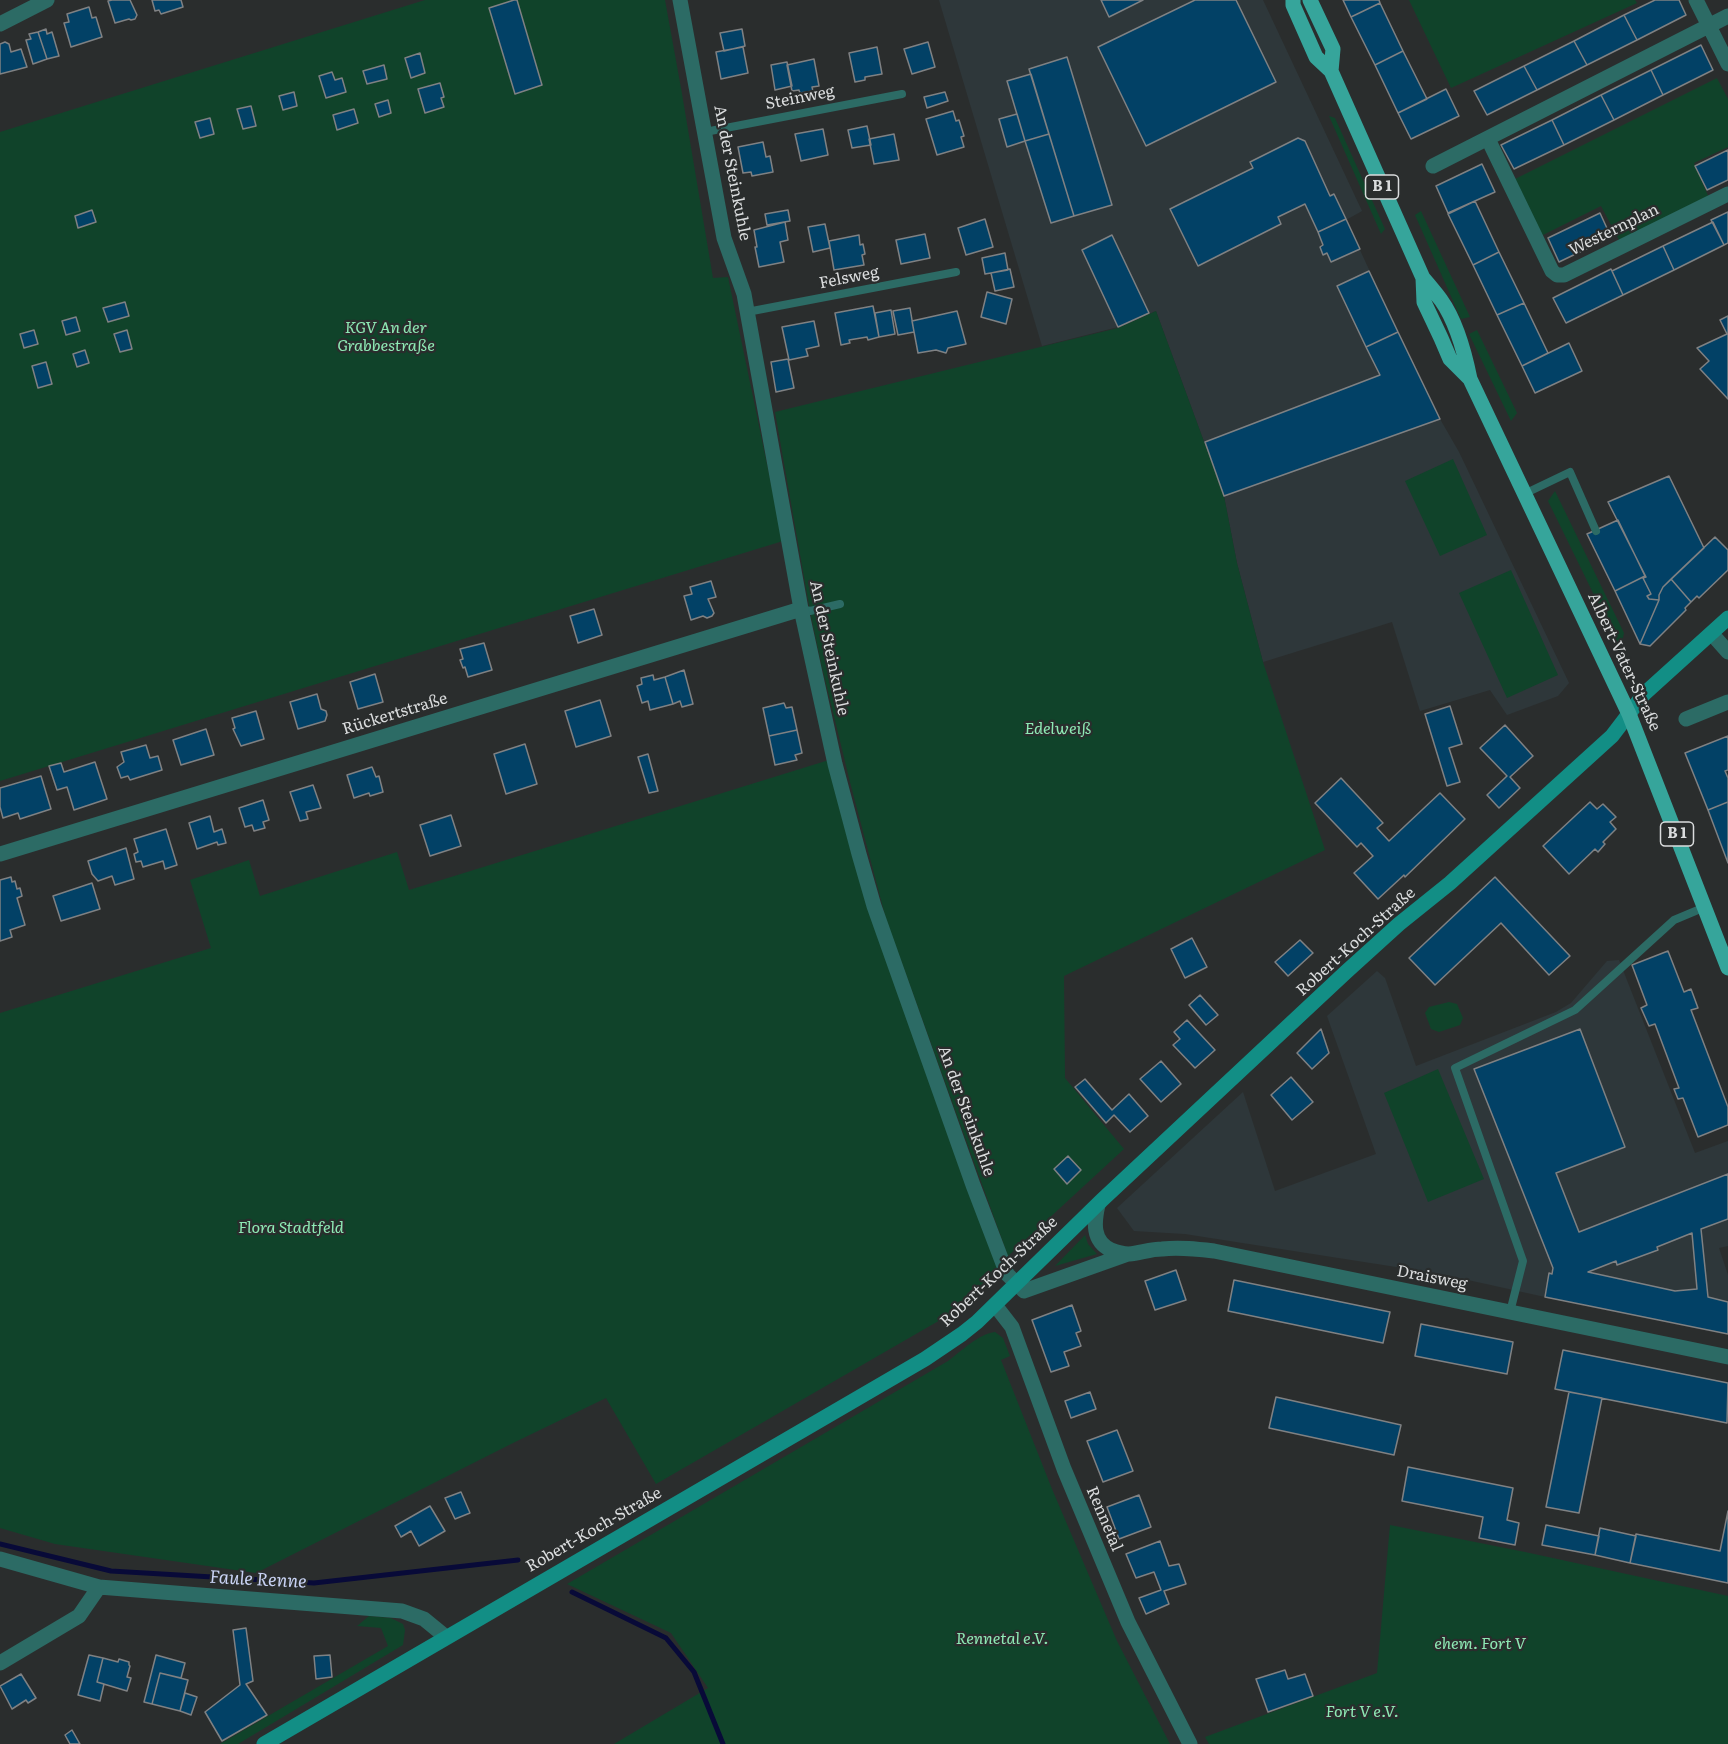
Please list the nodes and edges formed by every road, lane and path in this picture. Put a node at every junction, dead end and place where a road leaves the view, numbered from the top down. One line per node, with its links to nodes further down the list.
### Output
1 (47, 0): 7 (street)
2 (680, 0): 12 (street, An der Steinkuhle)
3 (1293, 0): 10 (main road, Albert-Vater-Straße / B 1)
4 (1310, 0): 10 (main road, Albert-Vater-Straße / B 1)
5 (1696, 0): 8 (street)
6 (1728, 16): 8 (street)
7 (0, 24)
8 (1709, 26): 9 (street); 13 (street)
9 (1728, 64)
10 (1331, 72): 18 (main road, Albert-Vater-Straße / B 1)
11 (902, 94): 12 (lane, Steinweg)
12 (705, 132): 17 (street, An der Steinkuhle)
13 (1488, 139): 14 (street); 15 (street, Westernplan)
14 (1433, 166)
15 (1728, 194)
16 (956, 272): 17 (lane, Felsweg)
17 (747, 312): 21 (street, An der Steinkuhle)
18 (1524, 494): 19 (lane); 26 (main road, Albert-Vater-Straße / B 1)
19 (1596, 531)
20 (840, 604): 21 (lane)
21 (801, 609): 28 (street, Rückertstraße); 33 (street, An der Steinkuhle)
22 (1728, 618): 23 (street, Robert-Koch-Straße)
23 (1712, 634): 24 (street); 26 (street, Robert-Koch-Straße)
24 (1728, 652)
25 (1728, 702): 27 (street)
26 (1629, 714): 29 (main road, Albert-Vater-Straße / B 1); 31 (street, Robert-Koch-Straße)
27 (1686, 718)
28 (0, 854)
29 (1705, 907): 30 (main road, Albert-Vater-Straße / B 1); 35 (lane)
30 (1726, 958)
31 (1098, 1205): 32 (street); 33 (street, Robert-Koch-Straße)
32 (1128, 1254): 33 (street, Draisweg); 35 (street, Draisweg)
33 (1016, 1284): 34 (street, Robert-Koch-Straße)
34 (995, 1305): 39 (street, Robert-Koch-Straße); 42 (street, Rennetal)
35 (1510, 1312): 36 (street, Draisweg)
36 (1728, 1357)
37 (0, 1559): 38 (street)
38 (99, 1587): 39 (street); 40 (street)
39 (446, 1637): 41 (street, Robert-Koch-Straße)
40 (0, 1663)
41 (264, 1744)
42 (1190, 1744)

